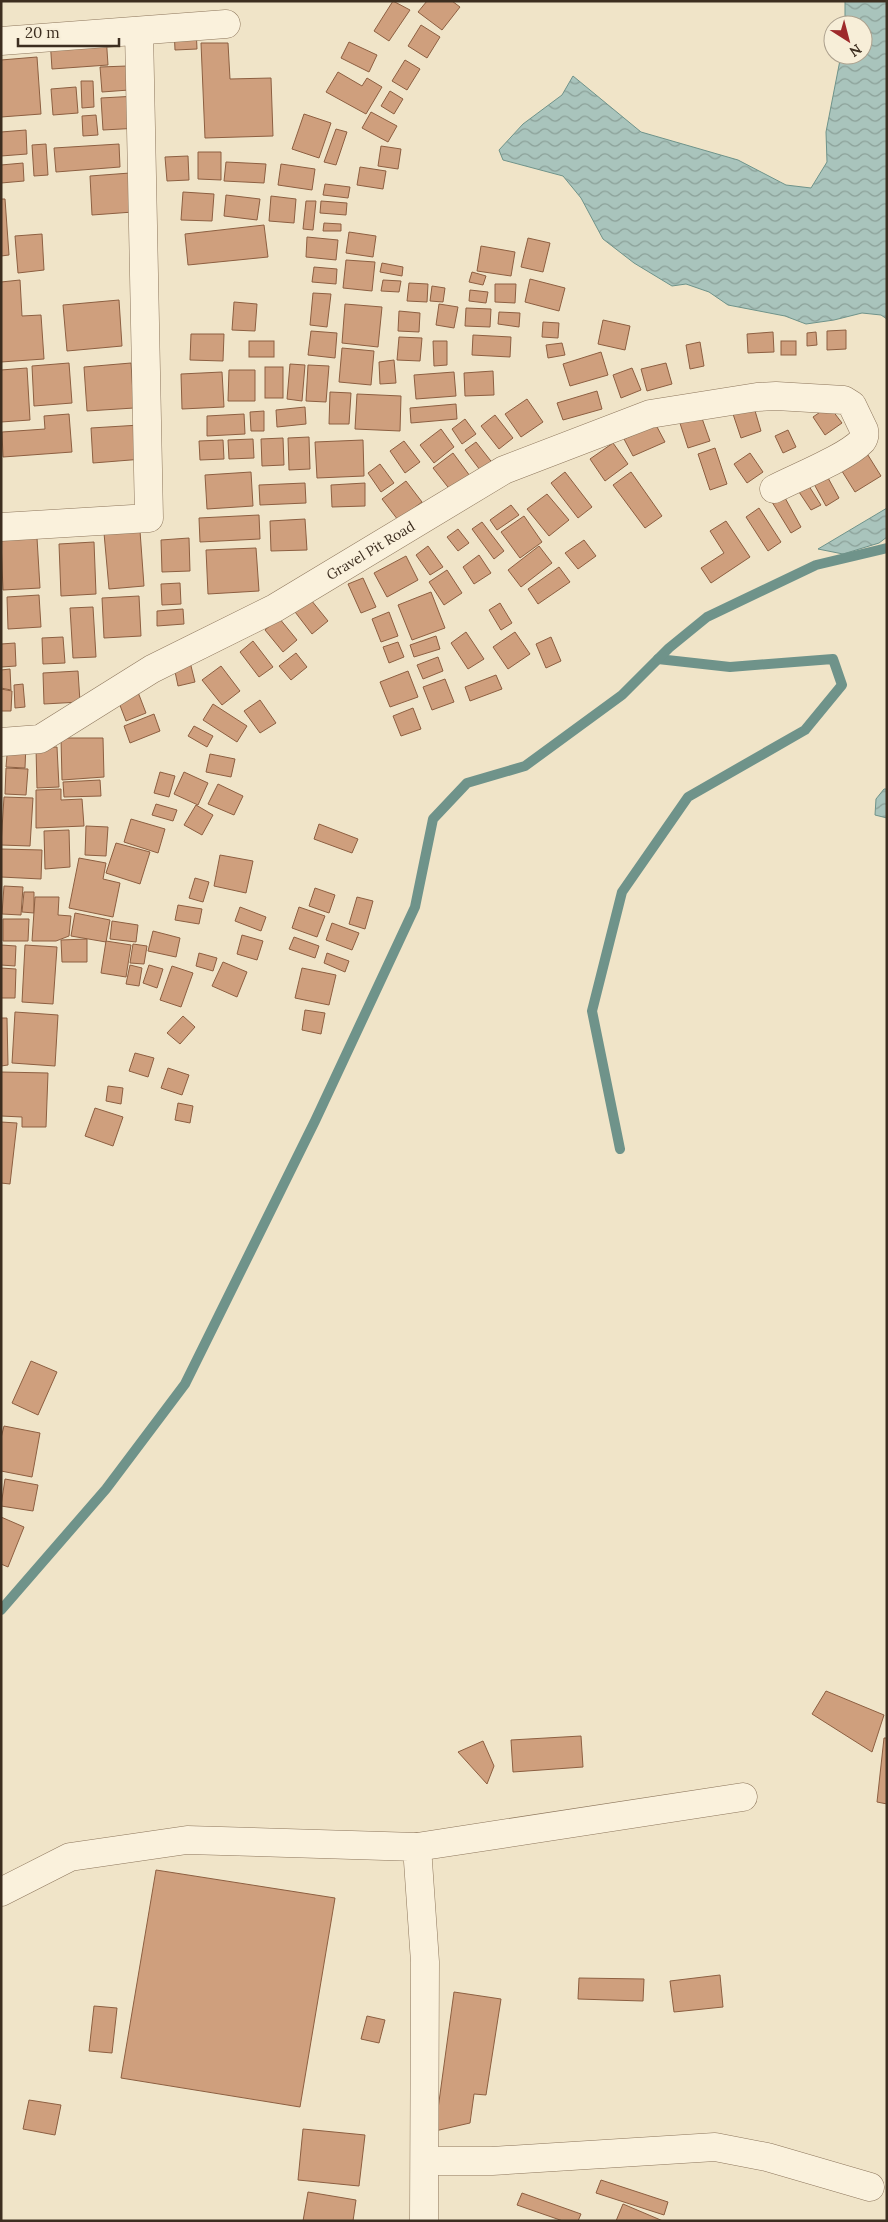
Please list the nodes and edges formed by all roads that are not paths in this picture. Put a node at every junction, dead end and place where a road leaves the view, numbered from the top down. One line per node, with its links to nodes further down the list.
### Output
1 (226, 24): 2 (street)
2 (139, 31): 3 (street); 5 (street)
3 (1, 41)
4 (774, 489): 6 (street, Gravel Pit Road)
5 (1, 528)
6 (1, 742)
7 (743, 1797): 8 (street)
8 (417, 1847): 9 (street); 10 (street)
9 (1, 1892)
10 (426, 2161): 11 (street); 12 (street)
11 (870, 2187)
12 (424, 2221)

